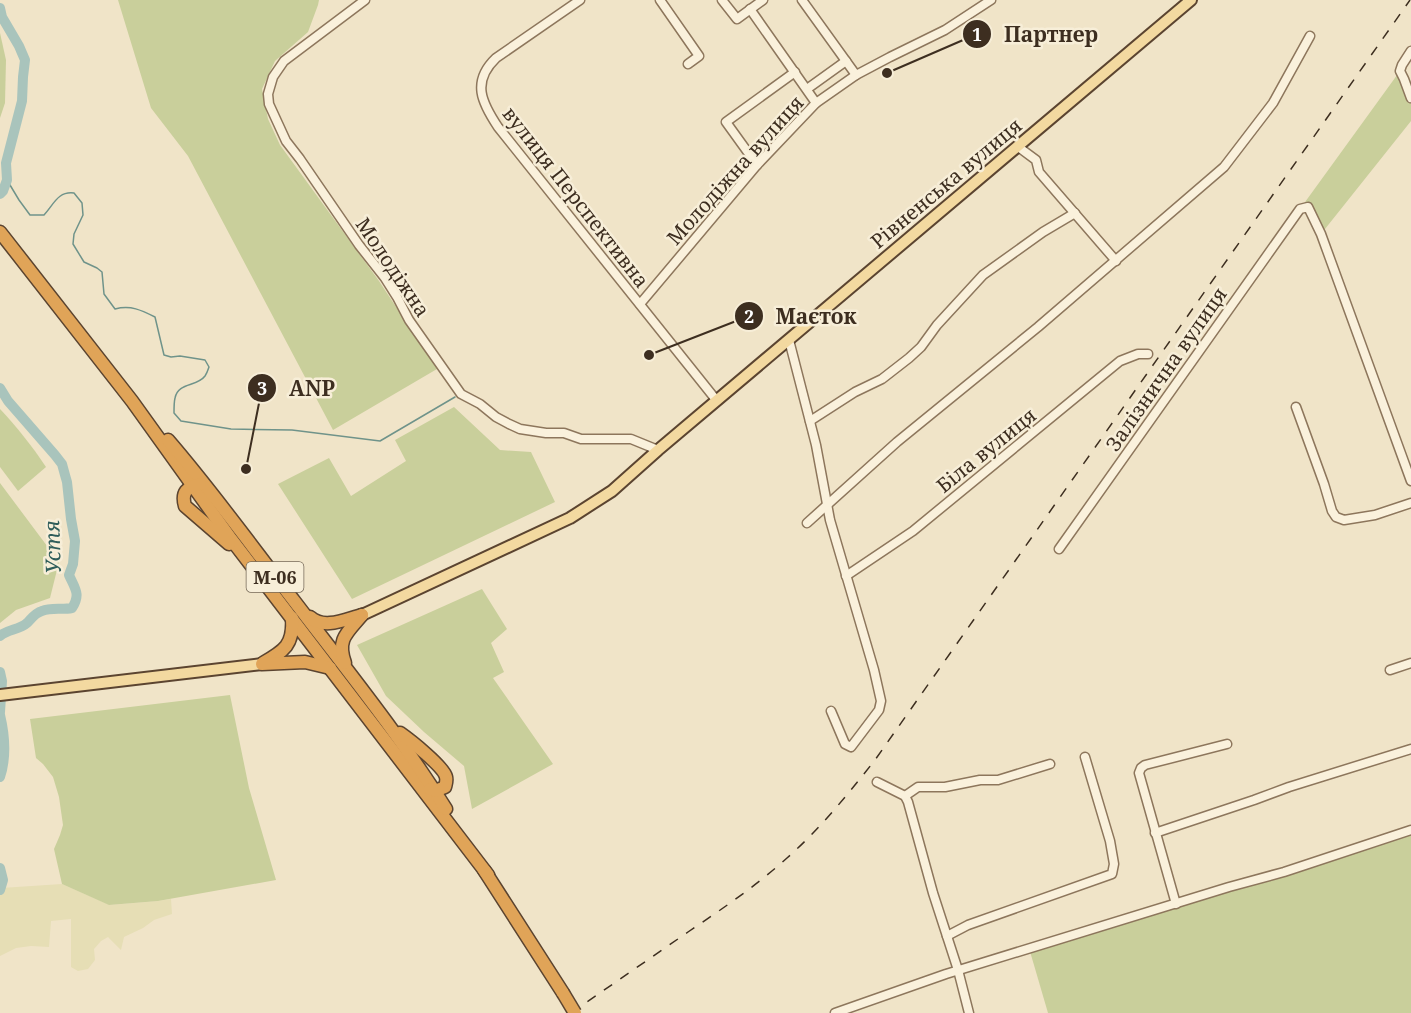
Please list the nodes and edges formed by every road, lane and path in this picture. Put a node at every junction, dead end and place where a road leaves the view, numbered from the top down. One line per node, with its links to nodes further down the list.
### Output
1 (365, 0): 30 (street, Молодіжна)
2 (580, 0): 24 (street, вулиця Перспективна)
3 (660, 0): 13 (street)
4 (722, 0): 9 (street)
5 (763, 0): 9 (street)
6 (802, 0): 12 (street)
7 (991, 0): 15 (street, Молодіжна вулиця)
8 (1191, 0): 19 (main road, Рівненська вулиця)
9 (750, 9): 14 (street)
10 (1310, 36): 23 (street)
11 (1411, 51): 17 (street)
12 (846, 61): 15 (street); 16 (street)
13 (688, 64)
14 (795, 72): 16 (street); 20 (street)
15 (856, 75): 18 (street, Молодіжна вулиця)
16 (807, 90): 18 (street)
17 (1411, 98)
18 (816, 103): 20 (street, Молодіжна вулиця)
19 (1017, 146): 21 (street); 25 (main road, Рівненська вулиця)
20 (757, 165): 24 (street, Молодіжна вулиця)
21 (1075, 213): 23 (street); 29 (street)
22 (0, 232): 32 (highway, М-06)
23 (1116, 261): 34 (street)
24 (640, 304): 27 (street, вулиця Перспективна)
25 (789, 340): 27 (main road, Рівненська вулиця); 29 (street)
26 (1148, 354): 38 (street, Біла вулиця)
27 (721, 397): 30 (main road, Рівненська вулиця)
28 (1296, 406): 33 (street)
29 (810, 422): 34 (street)
30 (658, 450): 40 (main road, Рівненська вулиця)
31 (1411, 481): 36 (street, Залізнична вулиця)
32 (198, 484): 37 (highway, М-06); 37 (highway); 39 (highway, М-06)
33 (1411, 503)
34 (827, 505): 35 (street); 38 (street)
35 (807, 523)
36 (1059, 549)
37 (245, 558): 41 (highway, М-06)
38 (846, 576): 48 (street)
39 (296, 603): 40 (highway); 45 (highway, М-06)
40 (362, 615): 45 (highway)
41 (292, 618): 43 (highway); 44 (highway, М-06)
42 (1411, 663): 46 (street)
43 (262, 664): 44 (highway); 47 (main road)
44 (330, 668): 55 (highway, М-06)
45 (347, 670): 49 (highway, М-06)
46 (1390, 670)
47 (5, 694)
48 (831, 711)
49 (386, 721): 56 (highway, М-06); 56 (highway)
50 (1227, 744): 59 (street)
51 (1411, 749): 59 (street)
52 (1084, 757): 62 (street)
53 (1050, 764): 57 (street)
54 (877, 782): 57 (street)
55 (418, 784): 56 (highway); 60 (highway, М-06)
56 (435, 791): 60 (highway, М-06)
57 (905, 796): 62 (street)
58 (1411, 830): 61 (street)
59 (1155, 833): 61 (street)
60 (488, 875): 64 (highway, М-06, bridge)
61 (1176, 903): 63 (street)
62 (947, 936): 63 (street)
63 (958, 970): 65 (street); 66 (street)
64 (575, 1013)
65 (835, 1013)
66 (969, 1013)

